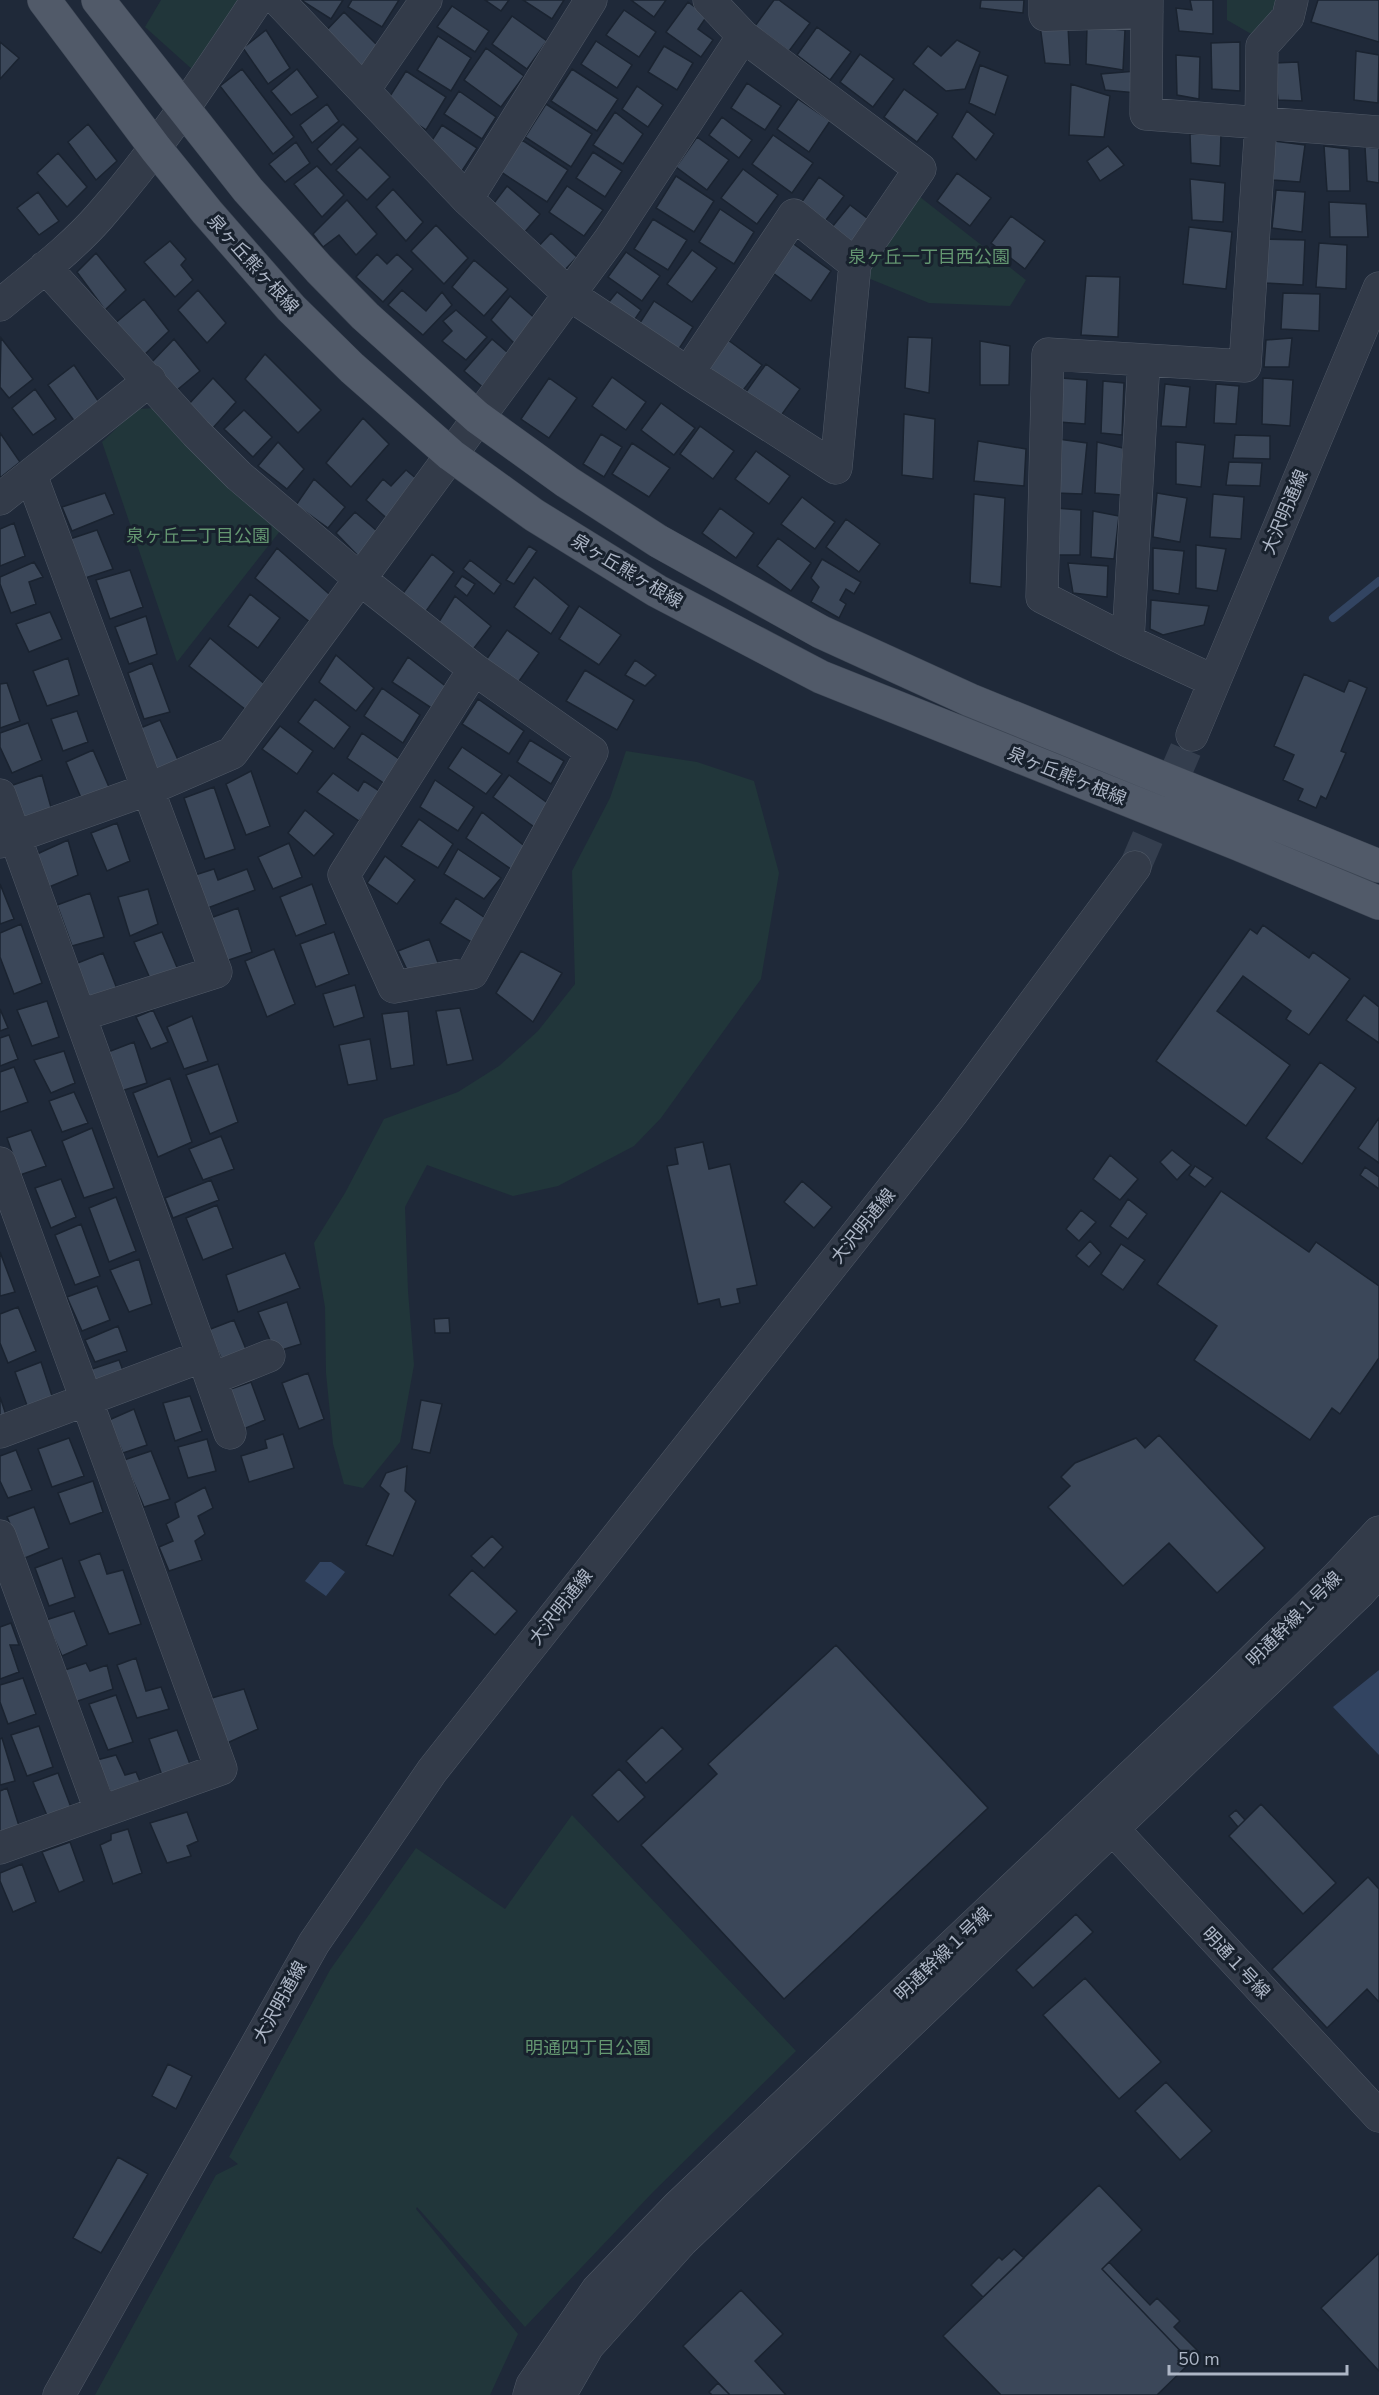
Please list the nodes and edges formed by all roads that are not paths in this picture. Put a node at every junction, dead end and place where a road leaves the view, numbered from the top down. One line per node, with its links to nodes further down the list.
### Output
1 (44, 0): 16 (main road, 泉ヶ丘熊ヶ根線)
2 (98, 0): 13 (main road, 泉ヶ丘熊ヶ根線)
3 (257, 0): 13 (street)
4 (278, 0): 12 (street)
5 (426, 0): 12 (street)
6 (591, 0): 17 (street)
7 (709, 0): 11 (street)
8 (1045, 0): 10 (street)
9 (1292, 0): 14 (street)
10 (1147, 6): 14 (street)
11 (742, 36): 18 (street); 21 (street)
12 (364, 90): 17 (street)
13 (184, 111): 16 (street); 26 (main road, 泉ヶ丘熊ヶ根線)
14 (1261, 123): 15 (street); 23 (street)
15 (1379, 132)
16 (156, 149): 19 (street); 27 (main road, 泉ヶ丘熊ヶ根線)
17 (467, 199): 21 (street)
18 (855, 264): 24 (street); 24 (street)
19 (45, 267): 22 (street); 25 (street)
20 (1379, 288): 33 (street, 大沢明通線)
21 (570, 295): 24 (street); 26 (street)
22 (0, 305)
23 (1144, 360): 31 (street); 31 (street)
24 (688, 373)
25 (150, 381): 28 (street); 30 (street)
26 (477, 417): 27 (street); 38 (main road, 泉ヶ丘熊ヶ根線)
27 (451, 455): 30 (street); 40 (main road, 泉ヶ丘熊ヶ根線)
28 (31, 475): 29 (street); 35 (street)
29 (0, 499)
30 (360, 579): 32 (street); 35 (street)
31 (1128, 641): 33 (street)
32 (474, 669): 32 (street)
33 (1214, 681): 34 (street, 大沢明通線)
34 (1192, 735)
35 (149, 789): 37 (street); 41 (street)
36 (0, 795): 37 (street)
37 (8, 839): 41 (street)
38 (1379, 866)
39 (1136, 867): 55 (street, 大沢明通線)
40 (1379, 903)
41 (81, 1015): 44 (street)
42 (0, 1163): 45 (street)
43 (269, 1356): 44 (street)
44 (207, 1367): 45 (street); 47 (street)
45 (86, 1401): 46 (street); 51 (street)
46 (0, 1432)
47 (230, 1433)
48 (1379, 1532): 52 (street, 明通幹線１号線)
49 (0, 1536): 51 (street)
50 (1379, 1571): 52 (street)
51 (101, 1812): 53 (street)
52 (1103, 1819): 54 (street, 明通１号線); 56 (street, 明通幹線１号線); 57 (street)
53 (0, 1848)
54 (1379, 2116)
55 (59, 2395)
56 (529, 2395)
57 (560, 2395)

